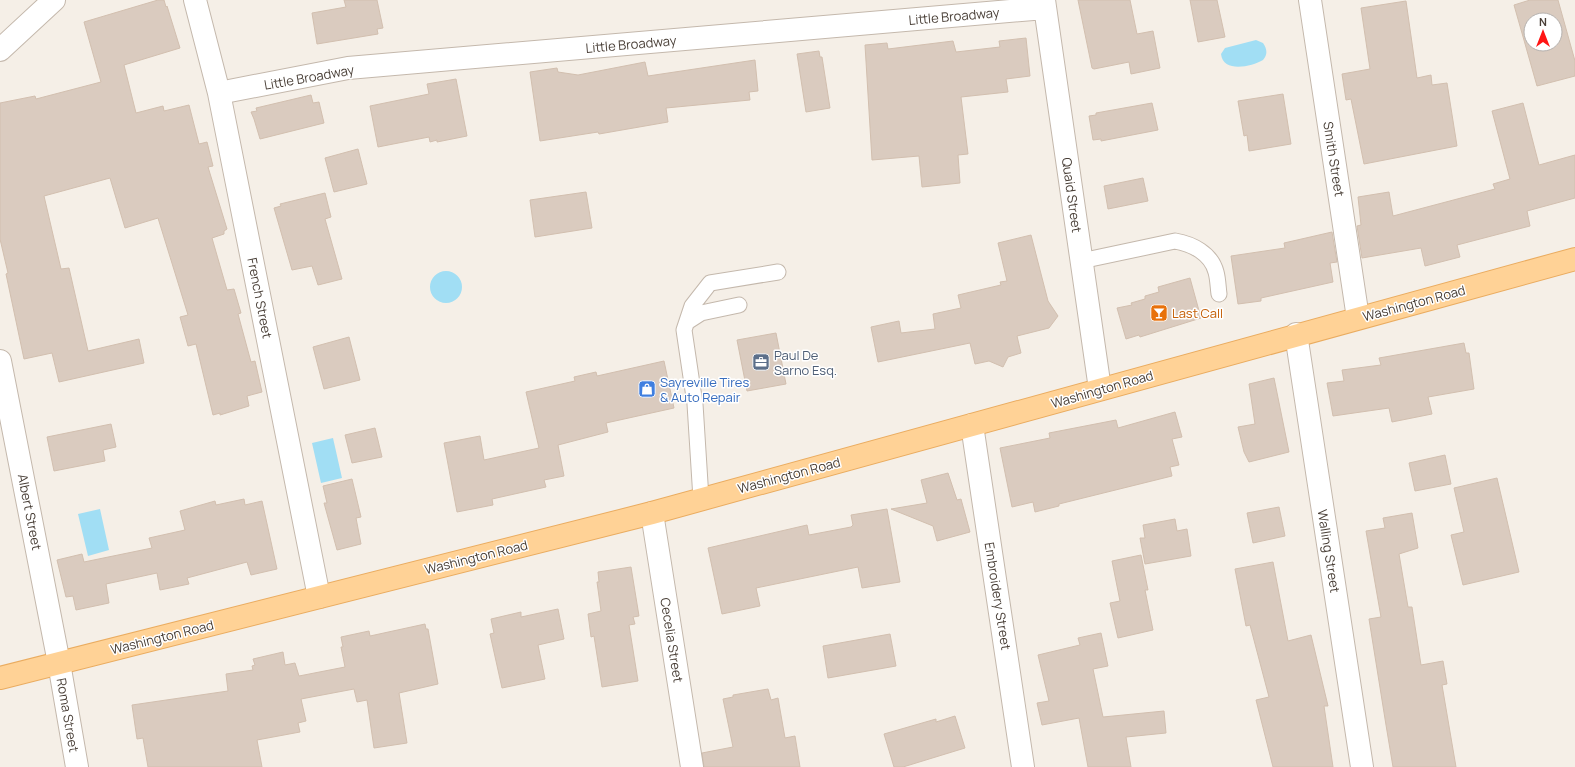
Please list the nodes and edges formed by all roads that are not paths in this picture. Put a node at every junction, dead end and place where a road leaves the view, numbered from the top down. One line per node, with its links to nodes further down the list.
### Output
1 (54, 0): 5 (street)
2 (195, 0): 6 (street, French Street)
3 (1310, 0): 12 (street, Smith Street)
4 (1044, 4): 6 (street, Little Broadway); 8 (street, Quaid Street)
5 (0, 50)
6 (219, 93): 20 (street, French Street)
7 (1575, 259): 12 (main road, Washington Road)
8 (1081, 261): 10 (lane); 16 (street, Quaid Street)
9 (778, 272): 13 (lane)
10 (1219, 294)
11 (739, 305): 13 (lane)
12 (1358, 318): 14 (main road, Washington Road)
13 (687, 322): 18 (lane)
14 (1296, 334): 16 (main road, Washington Road); 26 (street, Walling Street)
15 (0, 361): 21 (street, Albert Street)
16 (1100, 389): 17 (main road, Washington Road)
17 (972, 425): 18 (main road, Washington Road); 25 (street, Embroidery Street)
18 (701, 499): 19 (main road, Washington Road)
19 (652, 513): 20 (main road, Washington Road); 24 (street, Cecelia Street)
20 (319, 596): 21 (main road, Washington Road)
21 (59, 663): 22 (main road, Washington Road); 23 (street, Roma Street)
22 (0, 678)
23 (77, 767)
24 (692, 767)
25 (1023, 767)
26 (1362, 767)

